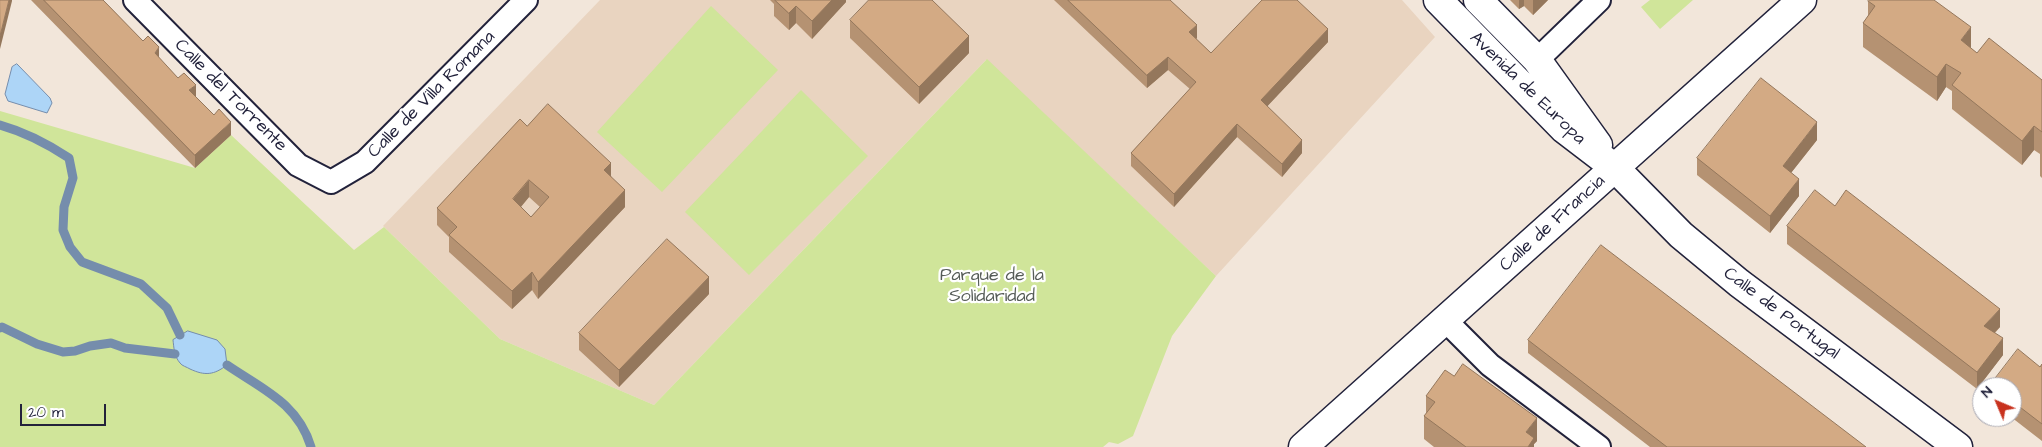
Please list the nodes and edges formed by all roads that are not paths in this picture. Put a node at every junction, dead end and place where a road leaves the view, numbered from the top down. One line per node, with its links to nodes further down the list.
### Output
1 (135, 0): 9 (street, Calle del Torrente)
2 (526, 0): 9 (street, Calle de Villa Romana)
3 (1438, 0): 8 (main road, Avenida de Europa)
4 (1478, 0): 7 (main road, Avenida de Europa)
5 (1599, 0): 7 (street)
6 (1802, 0): 8 (main road, Calle de Francia)
7 (1537, 60): 8 (main road, Avenida de Europa)
8 (1615, 168): 10 (main road, Calle de Francia); 13 (main road, Calle de Portugal)
9 (331, 182)
10 (1445, 320): 11 (main road, Calle de Francia); 12 (street)
11 (1303, 447)
12 (1598, 447)
13 (1958, 447)

